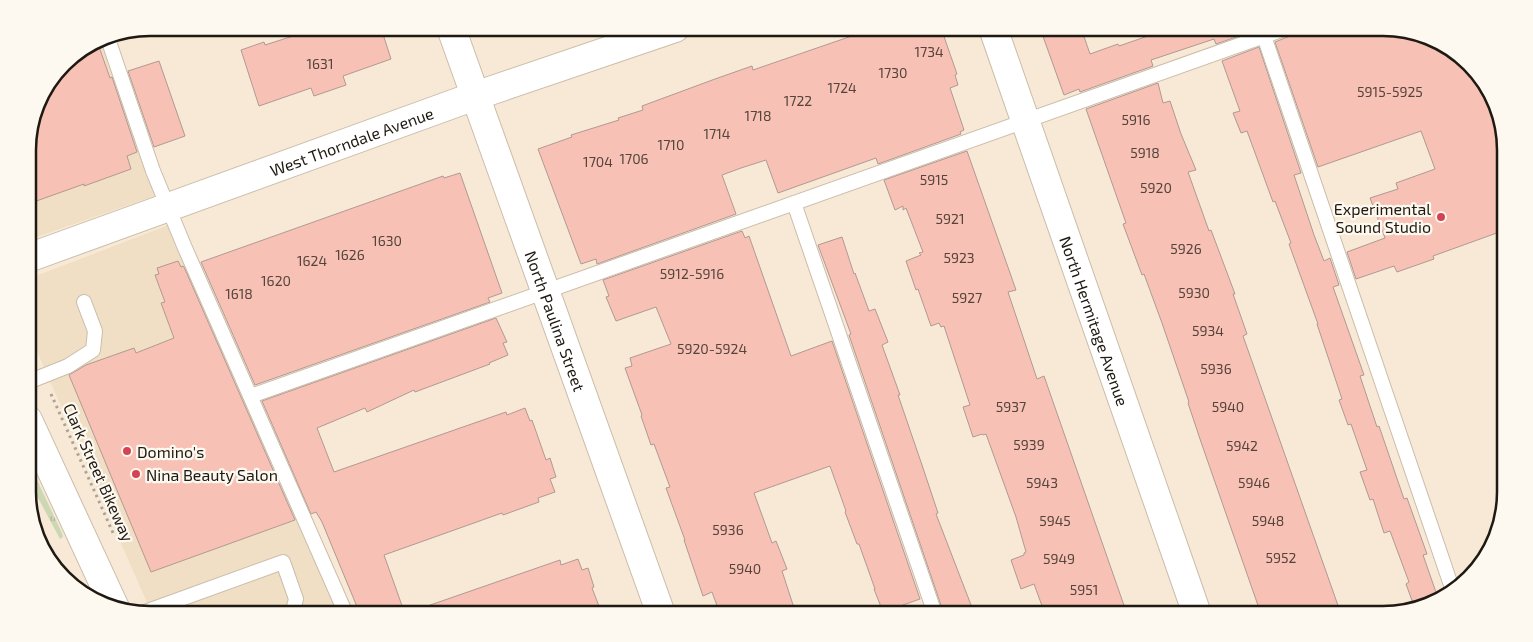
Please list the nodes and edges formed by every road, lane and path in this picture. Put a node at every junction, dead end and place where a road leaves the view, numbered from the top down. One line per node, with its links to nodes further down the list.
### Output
1 (454, 36): 6 (street, North Paulina Street)
2 (652, 36): 6 (street, West Thorndale Avenue)
3 (996, 36): 7 (street, North Hermitage Avenue)
4 (1264, 36): 7 (lane); 19 (lane)
5 (110, 44): 9 (lane)
6 (476, 96): 9 (street, West Thorndale Avenue); 11 (street, North Paulina Street)
7 (1025, 121): 8 (lane); 26 (street, North Hermitage Avenue)
8 (794, 203): 11 (lane); 25 (lane)
9 (168, 208): 10 (street, West Thorndale Avenue); 16 (lane)
10 (36, 255)
11 (545, 292): 16 (lane); 24 (street, North Paulina Street)
12 (84, 302): 14 (lane)
13 (36, 360): 14 (path, Clark Street Bikeway)
14 (43, 376): 15 (lane); 18 (path, Clark Street Bikeway)
15 (36, 379)
16 (251, 396): 23 (lane)
17 (36, 437): 20 (street)
18 (116, 540)
19 (1450, 583)
20 (111, 599)
21 (161, 606): 22 (lane)
22 (294, 606)
23 (343, 606)
24 (658, 606)
25 (932, 606)
26 (1194, 606)

